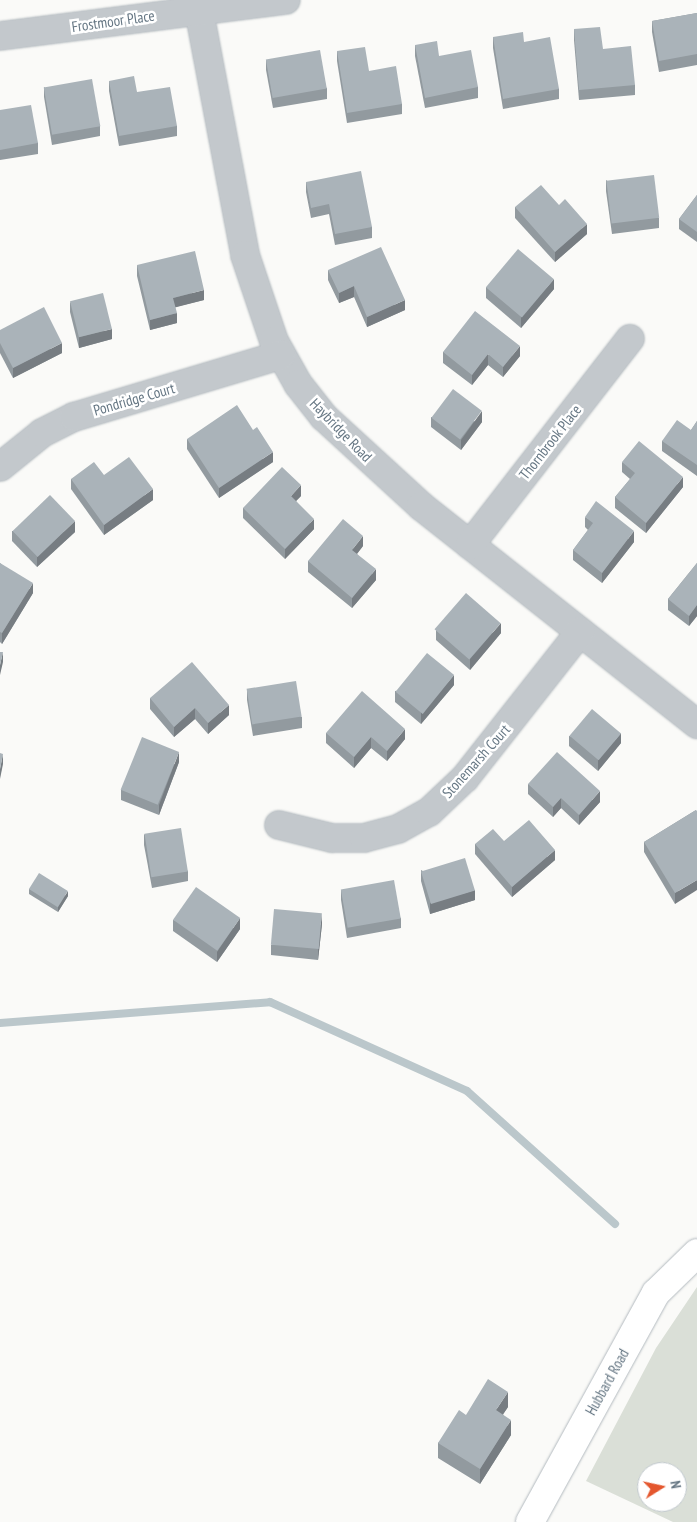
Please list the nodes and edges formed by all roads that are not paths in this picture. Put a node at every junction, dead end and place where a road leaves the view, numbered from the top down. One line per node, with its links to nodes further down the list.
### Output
1 (286, 0): 2 (street, Frostmoor Place)
2 (198, 5): 3 (street, Frostmoor Place); 5 (street, Haybridge Road)
3 (0, 36)
4 (630, 339): 7 (street, Thornbrook Place)
5 (281, 355): 6 (street, Pondridge Court); 7 (street, Haybridge Road)
6 (0, 467)
7 (470, 545): 8 (street, Haybridge Road)
8 (580, 632): 9 (street, Haybridge Road); 10 (street, Stonemarsh Court)
9 (697, 724)
10 (279, 825)
11 (697, 1253): 12 (main road, Hubbard Road)
12 (530, 1522)

